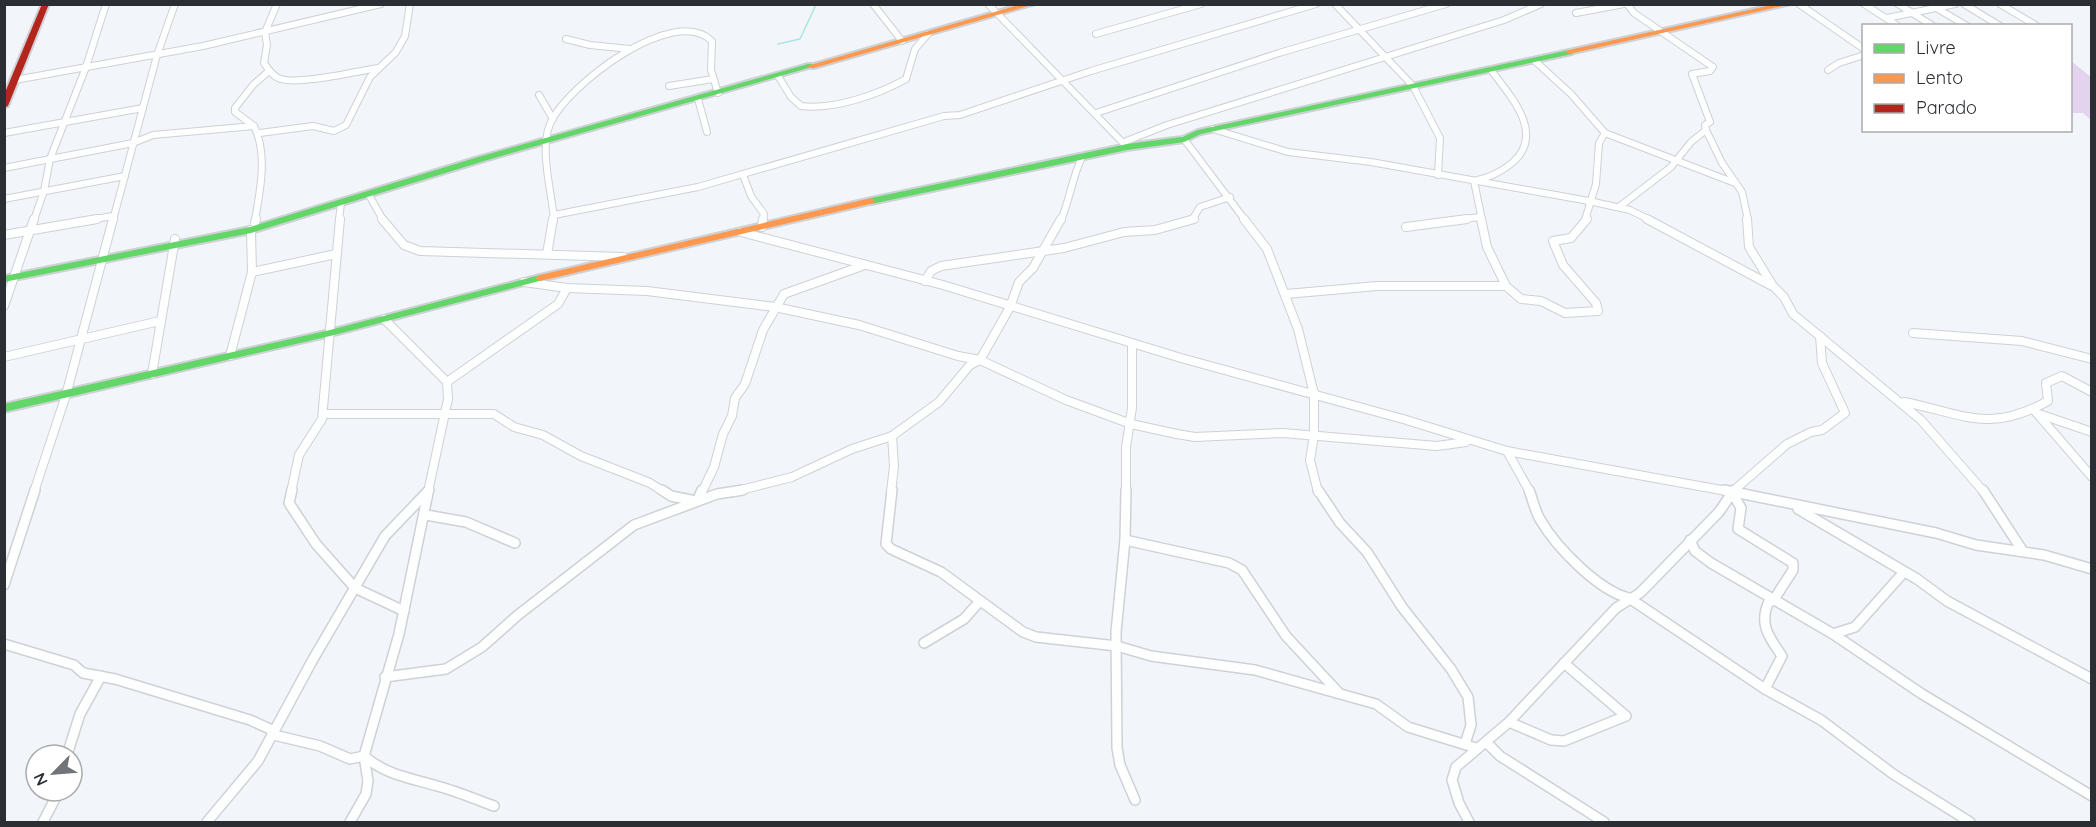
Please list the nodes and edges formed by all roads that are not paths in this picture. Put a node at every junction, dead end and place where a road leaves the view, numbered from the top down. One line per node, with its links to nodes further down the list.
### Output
1 (46, 4): 53 (street)
2 (106, 4): 46 (street)
3 (175, 4): 42 (street)
4 (277, 4): 34 (street)
5 (381, 4): 34 (street)
6 (410, 4): 47 (street)
7 (873, 4): 39 (street)
8 (988, 4): 25 (street)
9 (1032, 4): 25 (street)
10 (1201, 4): 37 (street)
11 (1316, 4): 54 (street)
12 (1335, 4): 33 (street)
13 (1446, 4): 33 (street)
14 (1541, 4): 44 (street)
15 (1625, 4): 24 (street); 35 (street)
16 (1788, 4): 35 (street)
17 (1799, 4): 40 (street)
18 (1864, 4): 27 (street)
19 (1898, 4): 26 (street)
20 (1955, 4): 23 (street)
21 (1964, 4): 31 (street)
22 (2000, 4): 32 (street)
23 (1937, 7): 26 (street); 30 (street)
24 (1576, 13)
25 (999, 14): 36 (street); 54 (street)
26 (1914, 14): 27 (street); 29 (street)
27 (1887, 18): 28 (street)
28 (1895, 24)
29 (1930, 24)
30 (1964, 24)
31 (1997, 24)
32 (2034, 24)
33 (1359, 30): 44 (street); 62 (street)
34 (265, 32): 42 (street); 50 (street)
35 (1663, 32): 45 (street); 67 (street)
36 (928, 34): 39 (street); 51 (street)
37 (1096, 34)
38 (566, 39): 41 (street)
39 (902, 41): 51 (street)
40 (1862, 48)
41 (630, 49): 52 (street); 63 (street)
42 (157, 55): 46 (street); 61 (street)
43 (1862, 55): 49 (street)
44 (1386, 57): 56 (street); 75 (street)
45 (1535, 61): 48 (street); 71 (street)
46 (86, 67): 53 (street); 64 (street)
47 (379, 68): 50 (street); 70 (street)
48 (1491, 70): 56 (street); 83 (street)
49 (1828, 70)
50 (269, 71): 65 (street)
51 (778, 76): 57 (street)
52 (713, 79): 55 (street); 57 (street)
53 (15, 80): 60 (street)
54 (1062, 80): 62 (street); 80 (street)
55 (669, 86)
56 (1413, 86): 66 (street); 81 (street)
57 (718, 93): 59 (street)
58 (539, 95): 63 (street)
59 (698, 99): 68 (street); 73 (street)
60 (4, 106)
61 (143, 108): 64 (street); 74 (street)
62 (1095, 113): 75 (street)
63 (553, 119): 73 (street)
64 (66, 122): 69 (street); 77 (street)
65 (255, 126): 70 (street); 74 (street)
66 (1213, 129): 72 (street); 81 (street)
67 (1706, 130): 78 (street); 84 (street)
68 (707, 132)
69 (4, 133)
70 (260, 133): 95 (street)
71 (1605, 133): 78 (street); 89 (street)
72 (1184, 139): 75 (street); 87 (street)
73 (545, 141): 86 (street); 92 (street)
74 (133, 143): 77 (street); 82 (street)
75 (1126, 145): 76 (street)
76 (1082, 157): 96 (street); 102 (street)
77 (50, 159): 79 (street); 85 (street)
78 (1675, 160): 84 (street); 91 (street)
79 (4, 168)
80 (742, 175): 92 (street); 96 (street)
81 (1438, 175): 83 (street)
82 (125, 176): 85 (street); 93 (street)
83 (1474, 181): 89 (street); 94 (street)
84 (1736, 184): 113 (street)
85 (44, 191): 88 (street); 98 (street)
86 (369, 195): 90 (street); 104 (street)
87 (1230, 197): 102 (street); 115 (street)
88 (4, 199)
89 (1589, 201): 91 (street); 112 (street)
90 (341, 203): 95 (street); 103 (street)
91 (1619, 207): 113 (street)
92 (554, 211): 104 (street)
93 (113, 216): 98 (street); 105 (street)
94 (1480, 217): 97 (street); 112 (street)
95 (253, 226): 101 (street); 108 (street)
96 (762, 227): 99 (street)
97 (1406, 227)
98 (30, 230): 100 (street); 109 (street)
99 (741, 232): 106 (street); 107 (street)
100 (4, 235)
101 (174, 242): 105 (street); 120 (street)
102 (1045, 250): 110 (street); 117 (street)
103 (336, 254): 108 (street); 121 (street)
104 (547, 254): 106 (street)
105 (102, 257): 109 (street); 124 (street)
106 (626, 257): 111 (street)
107 (863, 266): 110 (street); 118 (street)
108 (252, 272): 126 (street)
109 (10, 275): 116 (street)
110 (925, 281): 117 (street)
111 (524, 282): 114 (street); 119 (street)
112 (1506, 286): 115 (street)
113 (1774, 287): 123 (street)
114 (567, 288): 118 (street); 131 (street)
115 (1286, 294): 133 (street)
116 (4, 306)
117 (1010, 307): 125 (street); 129 (street)
118 (775, 308): 129 (street); 149 (street)
119 (384, 318): 121 (street); 131 (street)
120 (160, 321): 124 (street); 130 (street)
121 (330, 333): 126 (street); 138 (street)
122 (1913, 333): 128 (street)
123 (1820, 336): 135 (street); 148 (street)
124 (80, 340): 127 (street); 134 (street)
125 (1132, 343): 133 (street); 140 (street)
126 (230, 356): 130 (street)
127 (4, 357)
128 (2091, 359)
129 (980, 360): 140 (street); 143 (street)
130 (153, 374): 134 (street)
131 (447, 382): 139 (street)
132 (2091, 392): 137 (street)
133 (1314, 394): 142 (street); 144 (street)
134 (66, 395): 136 (street); 158 (street)
135 (1902, 402): 137 (street); 155 (street)
136 (4, 408)
137 (2036, 412): 141 (street); 146 (street)
138 (323, 414): 139 (street); 159 (street)
139 (445, 414): 147 (street); 149 (street)
140 (1131, 424): 142 (street); 152 (street)
141 (2091, 432)
142 (1314, 435): 144 (street); 178 (street)
143 (892, 436): 149 (street); 162 (street)
144 (1478, 442): 145 (street)
145 (1507, 451): 148 (street); 160 (street)
146 (2091, 477)
147 (428, 493): 151 (street); 159 (street)
148 (1731, 493): 150 (street); 153 (street); 161 (street)
149 (697, 501): 170 (street)
150 (1786, 503): 155 (street); 157 (street)
151 (426, 515): 154 (street); 163 (street)
152 (1125, 540): 167 (street); 173 (street)
153 (1690, 540): 160 (street); 161 (street)
154 (515, 543)
155 (2022, 550): 156 (street)
156 (2091, 569)
157 (1904, 572): 164 (street); 171 (street)
158 (4, 585)
159 (355, 588): 163 (street); 175 (street)
160 (1629, 598): 168 (street); 172 (street)
161 (1771, 600): 164 (street); 172 (street)
162 (980, 601): 165 (street); 167 (street)
163 (404, 611): 170 (street)
164 (1833, 634): 181 (street)
165 (924, 643)
166 (4, 644): 169 (street)
167 (1117, 646): 173 (street); 182 (street)
168 (1564, 663): 174 (street); 174 (street)
169 (101, 676): 175 (street); 177 (street)
170 (385, 677): 180 (street)
171 (2091, 679)
172 (1765, 689): 190 (street)
173 (1340, 694): 178 (street)
174 (1509, 722): 176 (street)
175 (274, 735): 180 (street); 186 (street)
176 (1485, 742): 179 (street); 189 (street)
177 (70, 743)
178 (1465, 744): 179 (street)
179 (1476, 748): 188 (street)
180 (364, 756): 184 (street); 187 (street)
181 (2091, 796)
182 (1135, 800)
183 (53, 803): 185 (street)
184 (494, 806)
185 (43, 822)
186 (207, 822)
187 (350, 822)
188 (1469, 822)
189 (1604, 822)
190 (1970, 822)

